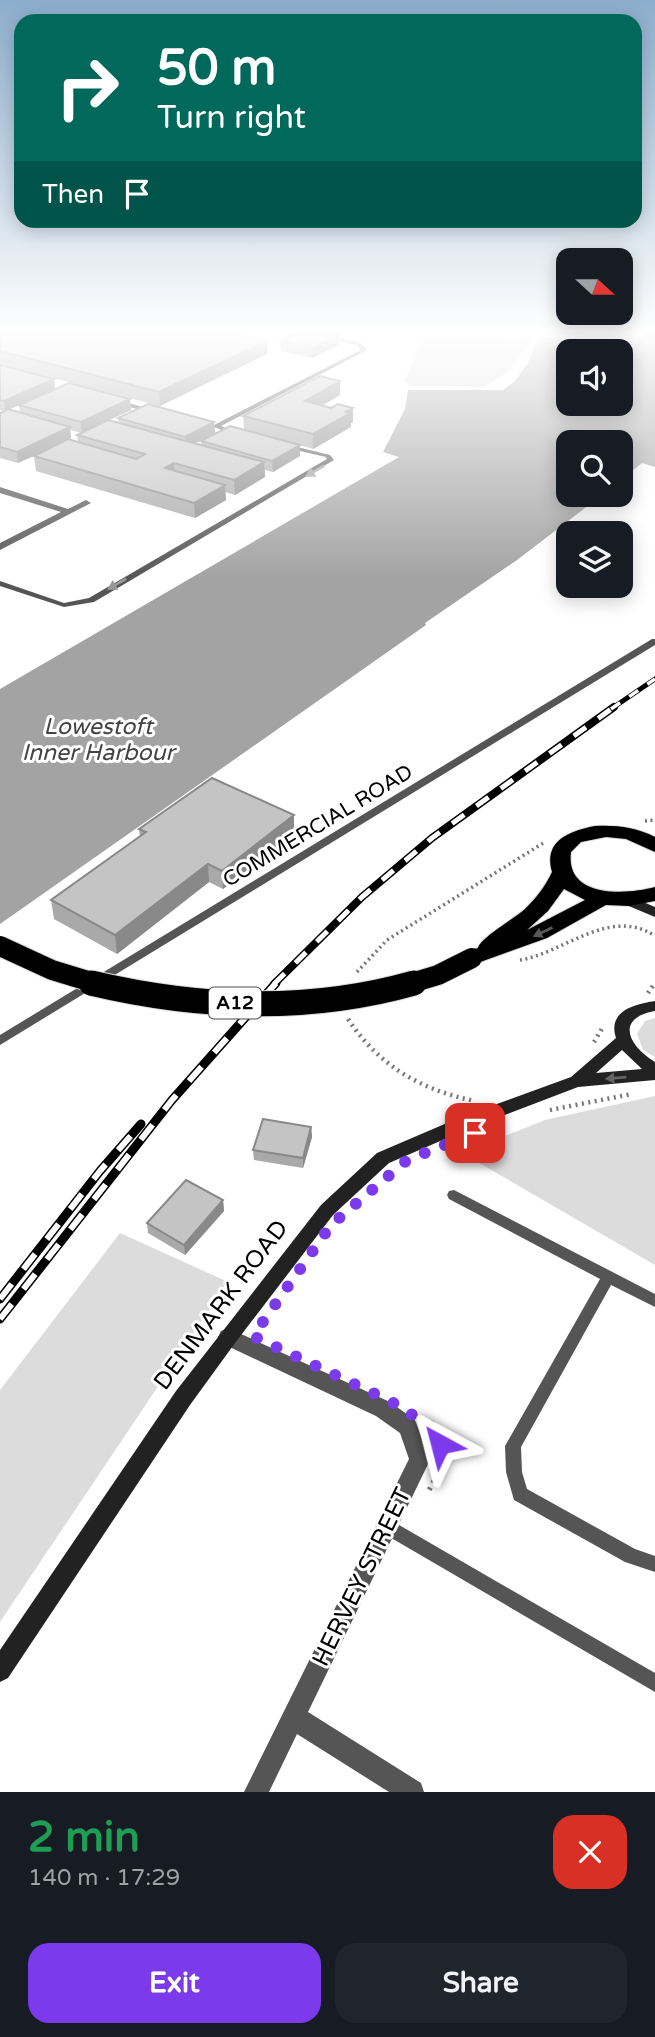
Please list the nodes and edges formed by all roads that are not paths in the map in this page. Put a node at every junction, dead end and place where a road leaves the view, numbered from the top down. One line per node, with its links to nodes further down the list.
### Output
1 (152, 412): 3 (lane)
2 (242, 412): 4 (lane)
3 (157, 413)
4 (248, 437)
5 (285, 446): 10 (lane, one-way to 10)
6 (0, 489): 8 (street)
7 (86, 503): 8 (street)
8 (69, 512): 9 (street)
9 (0, 547)
10 (0, 583)
11 (655, 641): 23 (lane, COMMERCIAL ROAD)
12 (629, 828): 13 (highway); 14 (highway); 15 (highway)
13 (655, 831)
14 (655, 846)
15 (562, 872): 17 (highway); 21 (highway, A12)
16 (655, 894): 18 (highway)
17 (602, 898): 18 (highway); 21 (highway, A12, one-way to 21)
18 (629, 901): 19 (street)
19 (655, 912)
20 (0, 946): 21 (highway, A12, bridge)
21 (472, 958)
22 (650, 1001): 24 (street)
23 (0, 1041)
24 (622, 1041): 25 (street); 26 (street, DENMARK ROAD)
25 (655, 1072): 26 (street, DENMARK ROAD, one-way to 26)
26 (577, 1082): 30 (street, DENMARK ROAD)
27 (454, 1195): 28 (lane)
28 (609, 1276): 29 (lane); 32 (lane)
29 (655, 1301)
30 (228, 1337): 31 (street, HERVEY STREET); 33 (street, DENMARK ROAD)
31 (387, 1527): 34 (lane); 35 (street, HERVEY STREET)
32 (655, 1564)
33 (0, 1670)
34 (655, 1683)
35 (293, 1717): 36 (street, HERVEY STREET); 37 (street)
36 (256, 1792)
37 (412, 1792)

